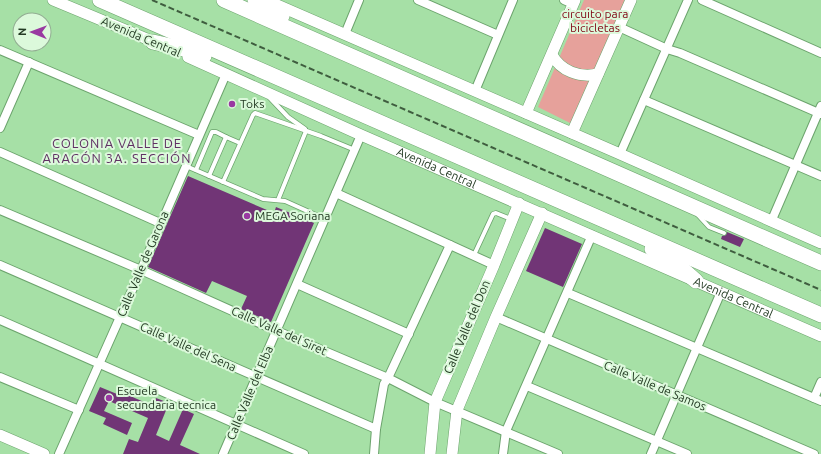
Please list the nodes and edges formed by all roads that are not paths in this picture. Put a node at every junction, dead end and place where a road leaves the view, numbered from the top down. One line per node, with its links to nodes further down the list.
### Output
1 (53, 0): 16 (main road, Avenida Central)
2 (100, 0): 23 (highway, Avenida Central)
3 (224, 0): 19 (highway)
4 (255, 0): 19 (highway)
5 (265, 0): 14 (main road)
6 (359, 0): 14 (street)
7 (418, 0): 15 (street)
8 (513, 0): 15 (street)
9 (631, 0): 13 (main road)
10 (688, 0): 17 (street)
11 (702, 0): 20 (street)
12 (571, 1): 21 (main road)
13 (619, 27): 17 (street); 25 (main road)
14 (345, 34): 27 (main road)
15 (498, 35): 27 (street)
16 (153, 42): 23 (highway); 24 (main road, Avenida Central)
17 (667, 49): 28 (street); 29 (street)
18 (0, 50): 22 (street)
19 (347, 53): 50 (highway)
20 (821, 53)
21 (552, 54): 25 (main road); 30 (main road)
22 (29, 62): 31 (street); 35 (street)
23 (248, 66): 57 (highway, Avenida Central)
24 (226, 74): 26 (main road, Avenida Central); 35 (street, Calle Valle de Garona)
25 (598, 74): 33 (main road)
26 (262, 91): 32 (lane); 34 (main road, Avenida Central)
27 (475, 91): 30 (main road)
28 (644, 100): 40 (street); 41 (street)
29 (820, 111): 41 (street)
30 (526, 113): 33 (main road)
31 (0, 128)
32 (306, 131): 37 (lane); 38 (lane); 48 (lane)
33 (572, 133): 40 (main road)
34 (361, 134): 38 (street, Calle Valle del Elba); 49 (main road, Avenida Central)
35 (199, 135): 42 (street, Calle Valle de Garona)
36 (226, 137): 37 (lane); 43 (lane); 44 (lane)
37 (240, 143): 46 (lane)
38 (355, 150): 47 (street, Calle Valle del Elba)
39 (0, 152): 56 (street)
40 (620, 154): 55 (main road)
41 (795, 165): 45 (street); 55 (street)
42 (186, 166): 43 (lane); 56 (street, Calle Valle de Garona)
43 (196, 170): 44 (lane)
44 (209, 176): 46 (lane)
45 (821, 176)
46 (223, 182): 48 (lane)
47 (336, 193): 53 (street, Calle Valle del Elba); 61 (street)
48 (278, 200): 53 (lane)
49 (519, 203): 52 (main road, Avenida Central); 54 (main road, Calle Valle del Don)
50 (689, 205): 58 (lane); 63 (highway)
51 (0, 210): 66 (street, Calle Valle del Siret)
52 (542, 213): 59 (main road, Avenida Central); 73 (main road, Calle Valle del Don)
53 (326, 219): 68 (street, Calle Valle del Elba)
54 (512, 220): 62 (lane); 65 (main road, Calle Valle del Don)
55 (771, 222): 60 (main road)
56 (160, 223): 66 (street, Calle Valle de Garona)
57 (629, 231): 67 (highway); 71 (highway, Avenida Central)
58 (724, 233)
59 (592, 236): 67 (main road, Avenida Central); 69 (street)
60 (821, 243)
61 (450, 245): 62 (street); 76 (street)
62 (474, 256): 65 (street)
63 (821, 263)
64 (0, 265): 72 (street, Calle Valle del Sena)
65 (494, 265): 88 (main road, Calle Valle del Don)
66 (141, 270): 72 (street, Calle Valle de Garona); 75 (street, Calle Valle del Siret)
67 (696, 281): 70 (main road, Avenida Central)
68 (297, 284): 75 (street, Calle Valle del Elba); 76 (street)
69 (568, 292): 78 (street); 79 (street)
70 (721, 292): 77 (main road, Avenida Central); 79 (street)
71 (821, 315)
72 (120, 317): 80 (street, Calle Valle de Garona); 82 (street, Calle Valle del Sena)
73 (496, 317): 78 (street, Calle Valle de Samos); 90 (main road, Calle Valle del Don)
74 (0, 320): 80 (street)
75 (277, 331): 82 (street, Calle Valle del Elba); 83 (street, Calle Valle del Siret)
76 (410, 334): 83 (street)
77 (821, 336)
78 (547, 339): 85 (street); 86 (street, Calle Valle de Samos)
79 (698, 348): 86 (street); 87 (street)
80 (99, 364): 89 (street, Calle Valle de Garona); 91 (street)
81 (0, 377): 89 (street)
82 (257, 377): 91 (street, Calle Valle del Elba); 92 (street, Calle Valle del Sena)
83 (388, 378): 88 (street, Calle Valle del Siret); 92 (street)
84 (821, 382): 87 (street)
85 (527, 386): 93 (street); 95 (street)
86 (676, 395): 95 (street); 107 (street, Calle Valle de Samos)
87 (818, 399)
88 (435, 402): 90 (street, Calle Valle del Siret); 101 (main road, Calle Valle del Don)
89 (79, 410): 97 (street, Calle Valle de Garona)
90 (457, 410): 93 (street, Calle Valle del Siret); 102 (main road, Calle Valle del Don)
91 (237, 424): 98 (street, Calle Valle del Elba); 99 (street)
92 (376, 429): 100 (street)
93 (506, 431): 103 (street); 104 (street, Calle Valle del Siret)
94 (0, 435): 96 (main road)
95 (657, 441): 105 (street); 106 (street)
96 (44, 454)
97 (59, 454)
98 (223, 454)
99 (304, 454)
100 (374, 454)
101 (430, 454)
102 (452, 454)
103 (504, 454)
104 (558, 454)
105 (651, 454)
106 (687, 454)
107 (814, 454)

